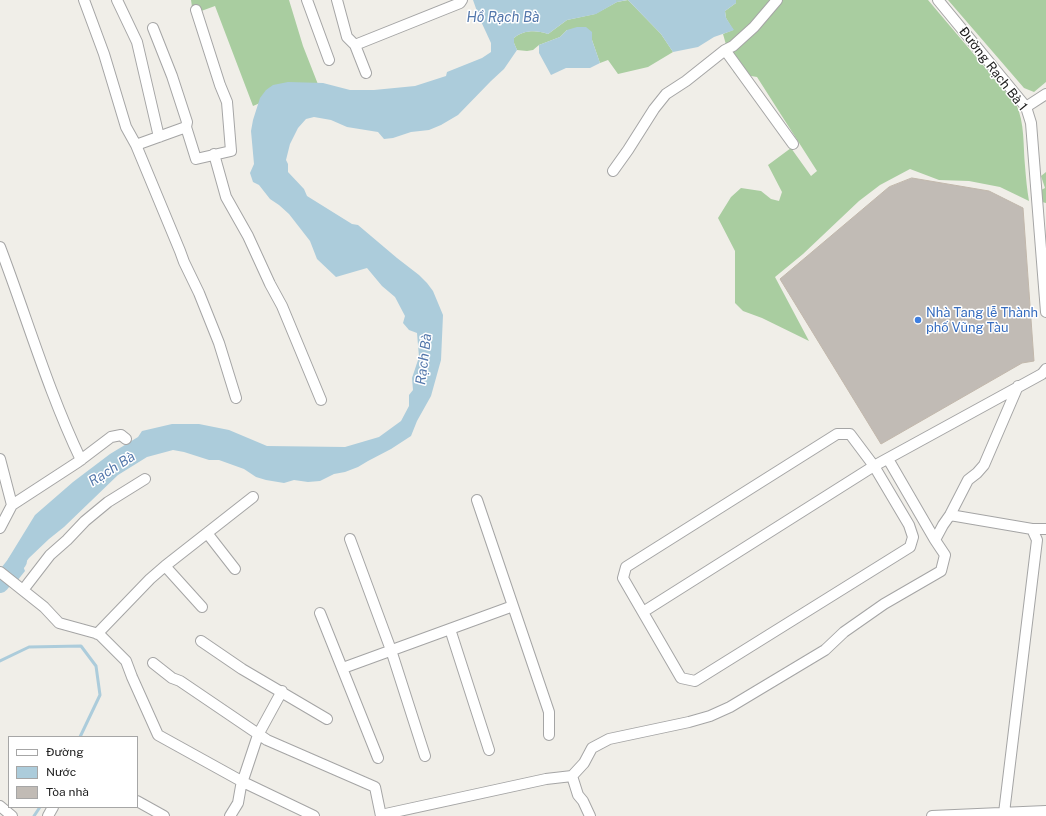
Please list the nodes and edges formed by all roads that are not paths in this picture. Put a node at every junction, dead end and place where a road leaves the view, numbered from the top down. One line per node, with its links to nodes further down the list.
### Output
1 (84, 0): 19 (street)
2 (117, 0): 17 (street)
3 (307, 0): 12 (street)
4 (337, 0): 10 (street)
5 (462, 0): 10 (street)
6 (938, 0): 15 (street, Đường Rạch Bà 1)
7 (773, 2): 11 (street)
8 (196, 10): 20 (street)
9 (153, 28): 16 (street)
10 (355, 45): 13 (street)
11 (725, 50): 18 (street); 21 (street)
12 (329, 60)
13 (366, 73)
14 (1046, 94): 15 (street)
15 (1026, 107): 23 (street, Đường Rạch Bà 1)
16 (186, 127): 17 (street); 20 (street)
17 (159, 138): 19 (street)
18 (793, 144)
19 (136, 145): 27 (street)
20 (214, 154): 28 (street)
21 (613, 171)
22 (0, 247): 32 (street)
23 (1045, 273): 24 (street, Đường Rạch Bà 1)
24 (1046, 312)
25 (1046, 369): 26 (street)
26 (1018, 386): 31 (street); 38 (street)
27 (236, 398)
28 (321, 400)
29 (126, 439): 32 (street)
30 (0, 459): 37 (street)
31 (888, 459): 33 (street); 44 (street)
32 (81, 460): 37 (street)
33 (874, 466): 51 (street); 51 (street); 51 (street)
34 (145, 479): 48 (street)
35 (252, 497): 42 (street)
36 (477, 500): 49 (street)
37 (12, 505): 39 (street)
38 (950, 515): 40 (street); 44 (street)
39 (0, 528)
40 (1032, 529): 41 (street); 72 (street)
41 (1046, 529)
42 (207, 533): 45 (street); 46 (street)
43 (350, 539): 56 (street)
44 (935, 540): 66 (street)
45 (165, 566): 50 (street); 54 (street)
46 (235, 569)
47 (0, 572): 48 (street)
48 (20, 587): 54 (street)
49 (513, 606): 53 (street); 62 (street)
50 (202, 607)
51 (643, 612)
52 (320, 613): 58 (street)
53 (450, 629): 56 (street); 63 (street)
54 (97, 634): 67 (street)
55 (201, 641): 59 (street)
56 (391, 650): 58 (street); 64 (street)
57 (153, 663): 61 (street)
58 (342, 668): 65 (street)
59 (282, 691): 60 (street); 61 (street)
60 (327, 719)
61 (258, 735): 67 (street); 73 (street)
62 (549, 735)
63 (489, 750)
64 (425, 756)
65 (378, 758)
66 (572, 776): 73 (street); 78 (street)
67 (243, 782): 71 (street); 76 (street)
68 (138, 802): 75 (street)
69 (0, 806): 74 (street)
70 (1046, 811): 72 (street)
71 (301, 813): 77 (street)
72 (1004, 813): 79 (street)
73 (381, 815)
74 (12, 816)
75 (164, 816)
76 (230, 816)
77 (314, 816)
78 (590, 816)
79 (932, 816)

